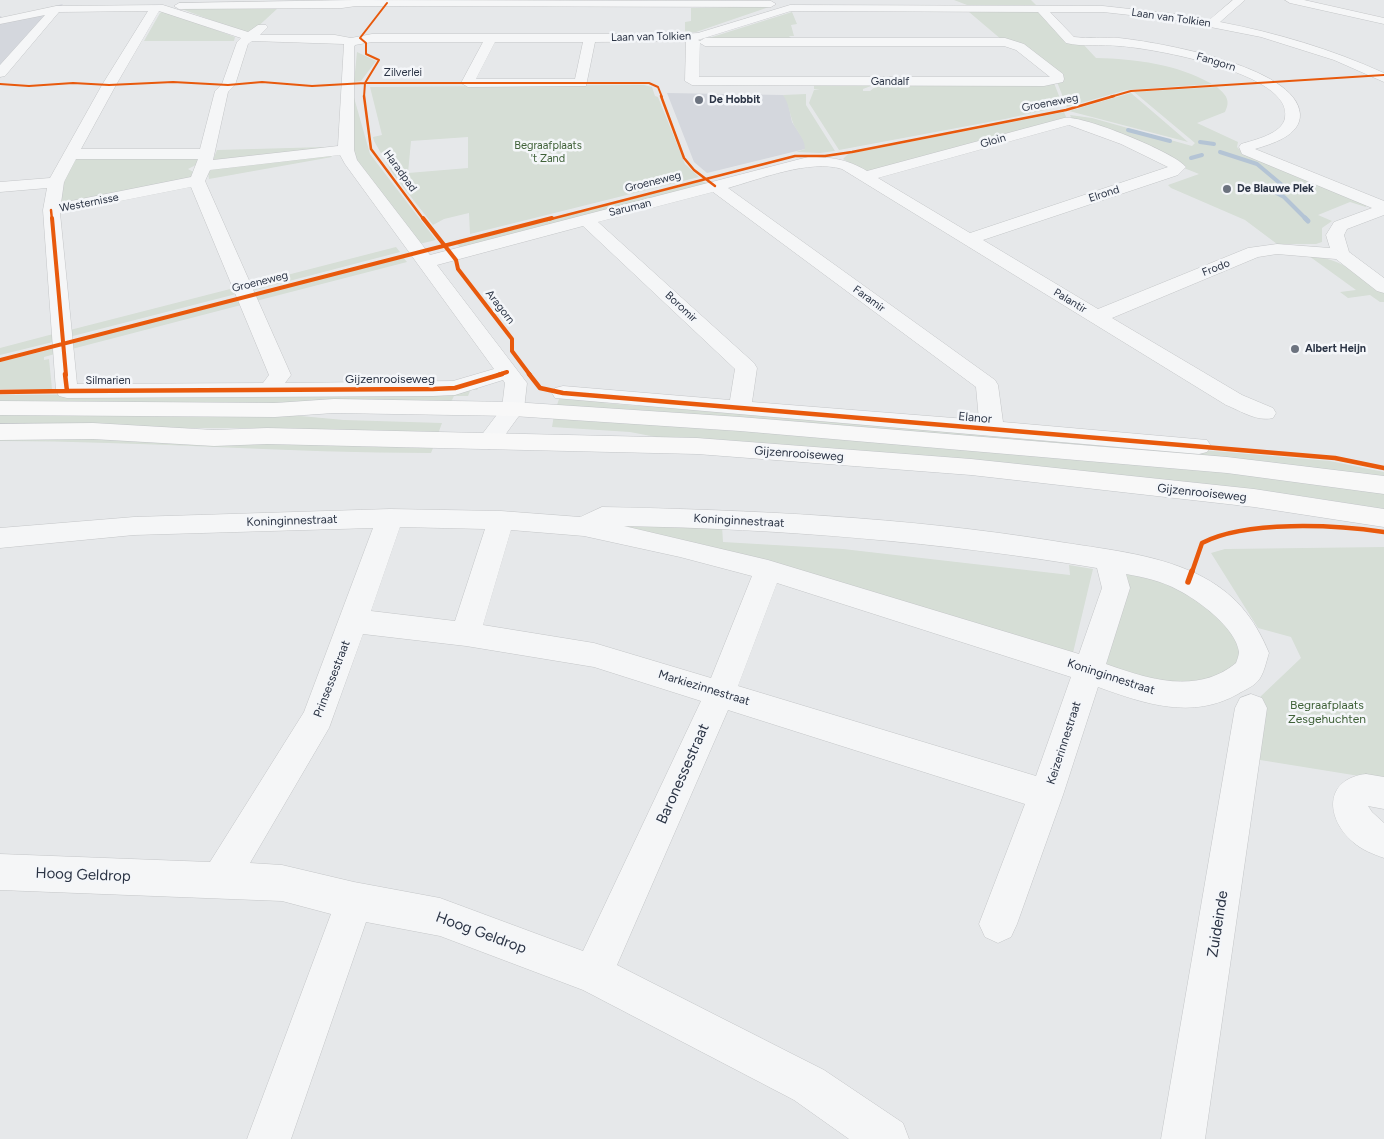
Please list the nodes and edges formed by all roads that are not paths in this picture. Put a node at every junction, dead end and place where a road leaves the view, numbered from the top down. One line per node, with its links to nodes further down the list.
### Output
1 (1240, 0): 14 (street)
2 (1290, 0): 13 (street)
3 (357, 1): 4 (street); 7 (street)
4 (389, 2): 8 (street)
5 (55, 4): 9 (street, Laan van Tolkien); 12 (street, Laan van Tolkien); 22 (street)
6 (786, 4): 8 (street); 10 (street, Laan van Tolkien); 19 (street, Laan van Tolkien)
7 (286, 5): 9 (street); 16 (street)
8 (687, 5): 11 (street)
9 (159, 8): 16 (street, Laan van Tolkien); 26 (street)
10 (1040, 8): 14 (street, Laan van Tolkien); 33 (street, Fangorn)
11 (687, 19)
12 (0, 21)
13 (1384, 21)
14 (1212, 23): 23 (street, Laan van Tolkien)
15 (795, 27): 21 (street)
16 (247, 37): 20 (street, Laan van Tolkien); 28 (street)
17 (491, 38): 18 (street, Laan van Tolkien); 18 (street); 20 (street, Laan van Tolkien)
18 (590, 38): 19 (street, Laan van Tolkien)
19 (691, 39): 21 (street); 21 (street, Gandalf)
20 (350, 42): 25 (street)
21 (797, 42)
22 (0, 73)
23 (1384, 78)
24 (1121, 140): 29 (street, Gloin); 36 (street, Elrond)
25 (346, 150): 28 (street, Westernisse); 38 (street)
26 (71, 154): 28 (street, Westernisse); 30 (street, Westernisse)
27 (836, 162): 29 (street, Palantir); 31 (street, Saruman)
28 (202, 167): 34 (street, Westernisse); 42 (street)
29 (864, 177): 36 (street, Palantir)
30 (56, 182): 32 (street); 34 (street, Westernisse)
31 (715, 186): 35 (street, Saruman); 49 (street, Faramir)
32 (0, 188)
33 (1384, 208): 37 (street)
34 (51, 210): 42 (street, Silmarien)
35 (585, 219): 38 (street, Saruman); 46 (street, Boromir)
36 (969, 239): 40 (street, Palantir)
37 (1341, 254): 39 (street); 40 (street, Frodo)
38 (426, 262): 41 (street)
39 (1384, 287)
40 (1097, 317): 48 (street, Palantir)
41 (507, 372): 42 (street, Gijzenrooiseweg); 45 (street); 47 (street)
42 (272, 390)
43 (563, 393): 46 (street, Elanor)
44 (0, 408): 45 (main road, Gijzenrooiseweg)
45 (486, 408): 47 (main road, Gijzenrooiseweg); 51 (street)
46 (740, 408): 49 (street, Elanor)
47 (513, 409): 51 (street); 53 (main road, Gijzenrooiseweg)
48 (1265, 413)
49 (994, 429): 52 (street, Elanor)
50 (0, 432): 51 (main road, Gijzenrooiseweg)
51 (489, 440): 55 (main road, Gijzenrooiseweg)
52 (1199, 446)
53 (1384, 486)
54 (390, 518): 56 (street, Koninginnestraat); 58 (street, Koninginnestraat); 61 (street, Prinsessestraat)
55 (1384, 518)
56 (501, 520): 57 (street, Koninginnestraat); 62 (street)
57 (584, 527): 59 (street, Koninginnestraat); 60 (street, Koninginnestraat)
58 (0, 538)
59 (1109, 560): 63 (street, Keizerinnestraat); 63 (street, Koninginnestraat)
60 (768, 570): 63 (street, Koninginnestraat); 64 (street, Baronessestraat)
61 (353, 621): 62 (street, Markiezinnestraat); 70 (street, Prinsessestraat)
62 (466, 634): 64 (street, Markiezinnestraat)
63 (1088, 670): 67 (street, Keizerinnestraat)
64 (720, 692): 67 (street, Markiezinnestraat); 73 (street, Baronessestraat)
65 (1251, 708): 76 (street, Zuideinde)
66 (1384, 793): 68 (street)
67 (1046, 795): 72 (street, Keizerinnestraat)
68 (1384, 841)
69 (0, 872): 70 (street, Hoog Geldrop)
70 (220, 879): 71 (street, Hoog Geldrop)
71 (354, 901): 73 (street, Hoog Geldrop); 74 (street)
72 (998, 924)
73 (593, 974): 75 (street, Hoog Geldrop)
74 (269, 1139)
75 (887, 1139)
76 (1183, 1139)

